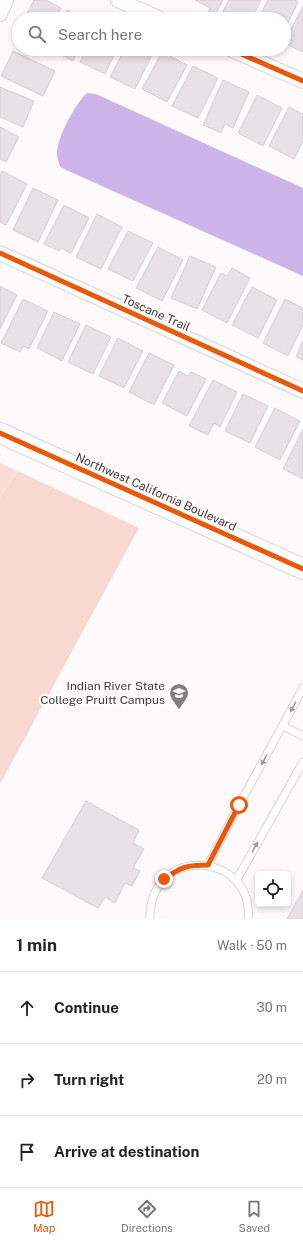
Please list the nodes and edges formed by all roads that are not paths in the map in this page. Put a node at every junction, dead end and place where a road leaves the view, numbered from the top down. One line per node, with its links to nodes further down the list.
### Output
1 (6, 0): 4 (street)
2 (118, 0): 3 (street)
3 (145, 12)
4 (0, 14)
5 (246, 56): 6 (street)
6 (303, 81)
7 (0, 253): 8 (street, Toscane Trail)
8 (303, 391)
9 (0, 433): 10 (street, Northwest California Boulevard)
10 (303, 569)
11 (303, 688): 12 (lane, one-way to 12)
12 (283, 726): 13 (lane); 15 (lane, one-way to 15)
13 (303, 736)
14 (303, 762): 16 (lane, one-way to 14)
15 (208, 865): 16 (lane); 17 (lane)
16 (236, 881): 18 (lane)
17 (150, 919)
18 (248, 919)

